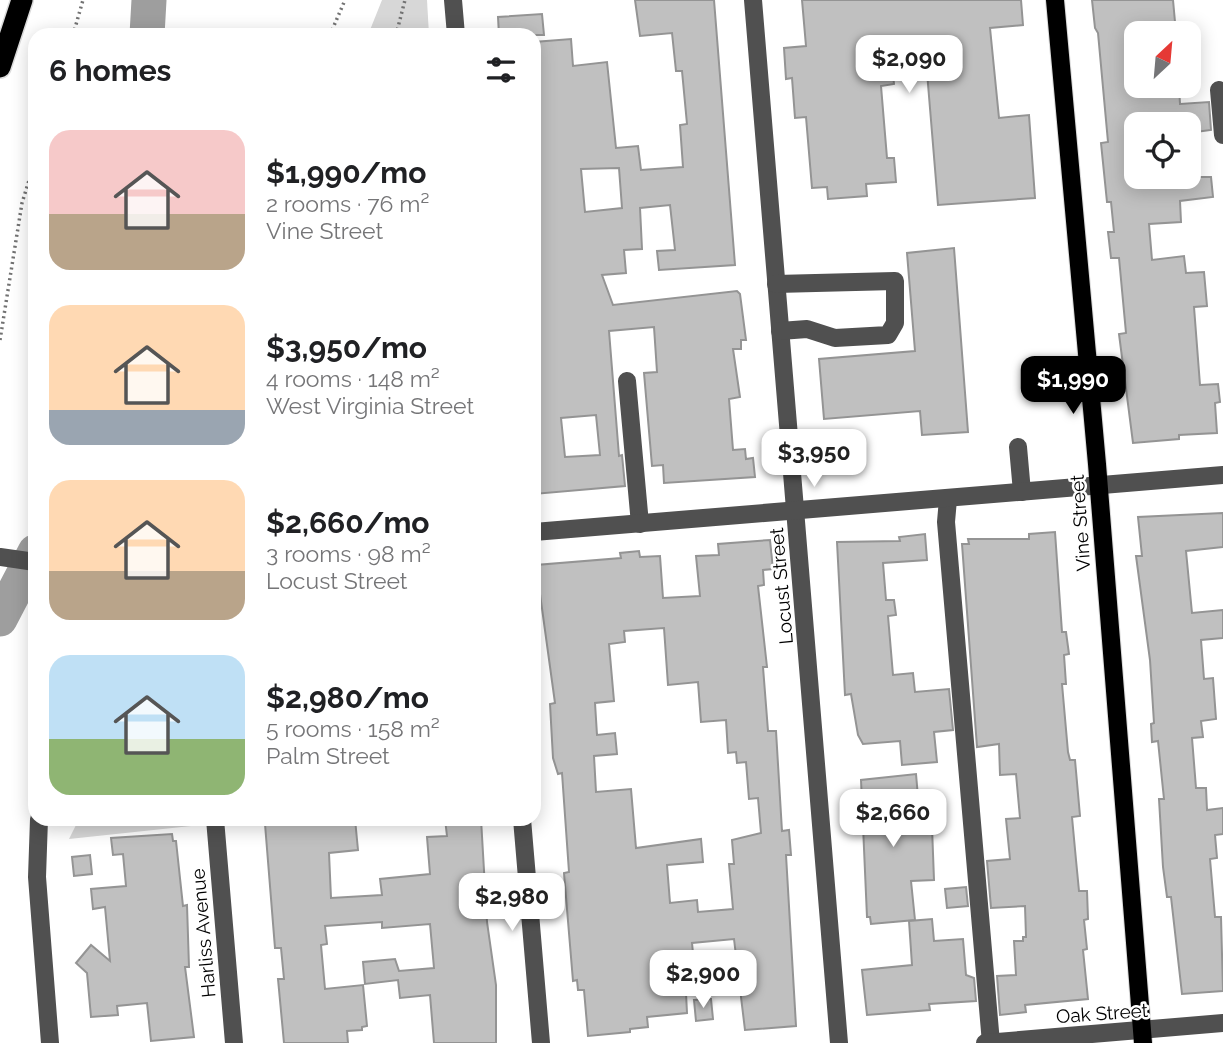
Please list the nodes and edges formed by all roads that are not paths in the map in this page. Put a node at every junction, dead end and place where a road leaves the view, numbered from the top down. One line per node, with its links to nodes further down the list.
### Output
1 (22, 0): 6 (highway)
2 (453, 0): 5 (street)
3 (753, 0): 9 (street, Locust Street)
4 (1055, 0): 14 (main road, Vine Street)
5 (455, 28)
6 (0, 67)
7 (1219, 90): 8 (street)
8 (1223, 135)
9 (776, 284): 10 (street, Locust Street); 10 (street)
10 (780, 331): 17 (street, Locust Street)
11 (626, 381): 18 (street)
12 (1018, 447): 15 (street)
13 (1223, 475): 14 (street)
14 (1098, 485): 15 (street); 26 (main road, Vine Street)
15 (1022, 492): 16 (street)
16 (948, 499): 17 (street); 32 (street)
17 (795, 510): 18 (street); 30 (street, Locust Street)
18 (640, 524): 19 (street)
19 (541, 531)
20 (0, 557): 21 (street)
21 (28, 561)
22 (38, 826): 27 (street)
23 (216, 826): 28 (street, Harliss Avenue)
24 (523, 826): 29 (street)
25 (1223, 1023): 26 (street, Oak Street)
26 (1142, 1037): 32 (street, Oak Street)
27 (50, 1043)
28 (234, 1043)
29 (541, 1043)
30 (839, 1043)
31 (985, 1043): 32 (street, Oak Street)
32 (991, 1043)

